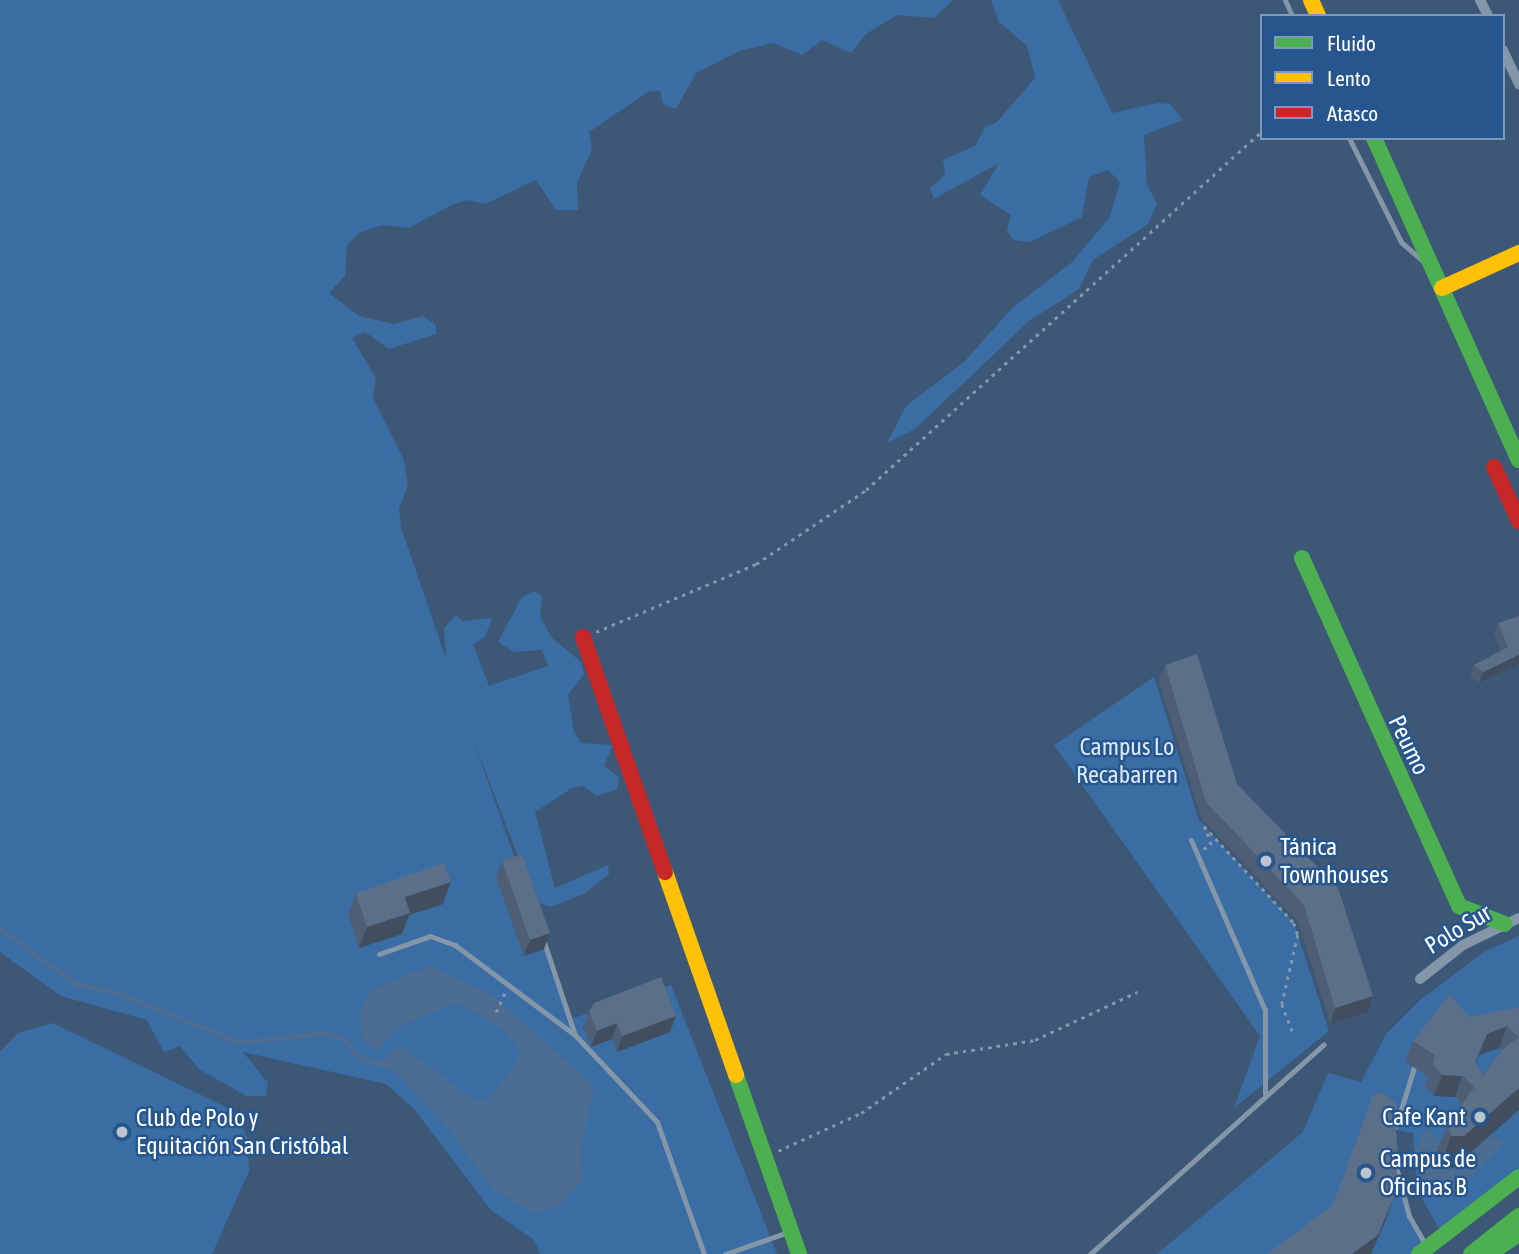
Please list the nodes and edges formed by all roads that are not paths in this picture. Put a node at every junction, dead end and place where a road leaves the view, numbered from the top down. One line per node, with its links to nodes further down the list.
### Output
1 (1505, 54): 2 (street)
2 (1519, 84)
3 (1350, 140): 6 (lane)
4 (1375, 140): 6 (street)
5 (1519, 253): 7 (street)
6 (1433, 268): 7 (street)
7 (1442, 288): 8 (street)
8 (1518, 455)
9 (1494, 467): 10 (street)
10 (1519, 521)
11 (1302, 558): 14 (street, Peumo)
12 (583, 637): 27 (street)
13 (1191, 840): 21 (lane)
14 (1512, 921): 17 (street, Polo Sur)
15 (538, 926): 18 (lane)
16 (379, 954): 18 (lane)
17 (1420, 979)
18 (575, 1035): 29 (lane)
19 (1324, 1044): 21 (lane)
20 (1414, 1067): 22 (lane)
21 (1265, 1094): 32 (lane)
22 (1394, 1141)
23 (1395, 1161): 28 (lane)
24 (1519, 1177): 28 (street)
25 (1519, 1201): 26 (street)
26 (1516, 1225): 33 (street); 34 (street)
27 (791, 1231): 30 (lane); 31 (street)
28 (1423, 1251)
29 (704, 1254)
30 (725, 1254)
31 (798, 1254)
32 (1090, 1254)
33 (1471, 1254)
34 (1489, 1254)

